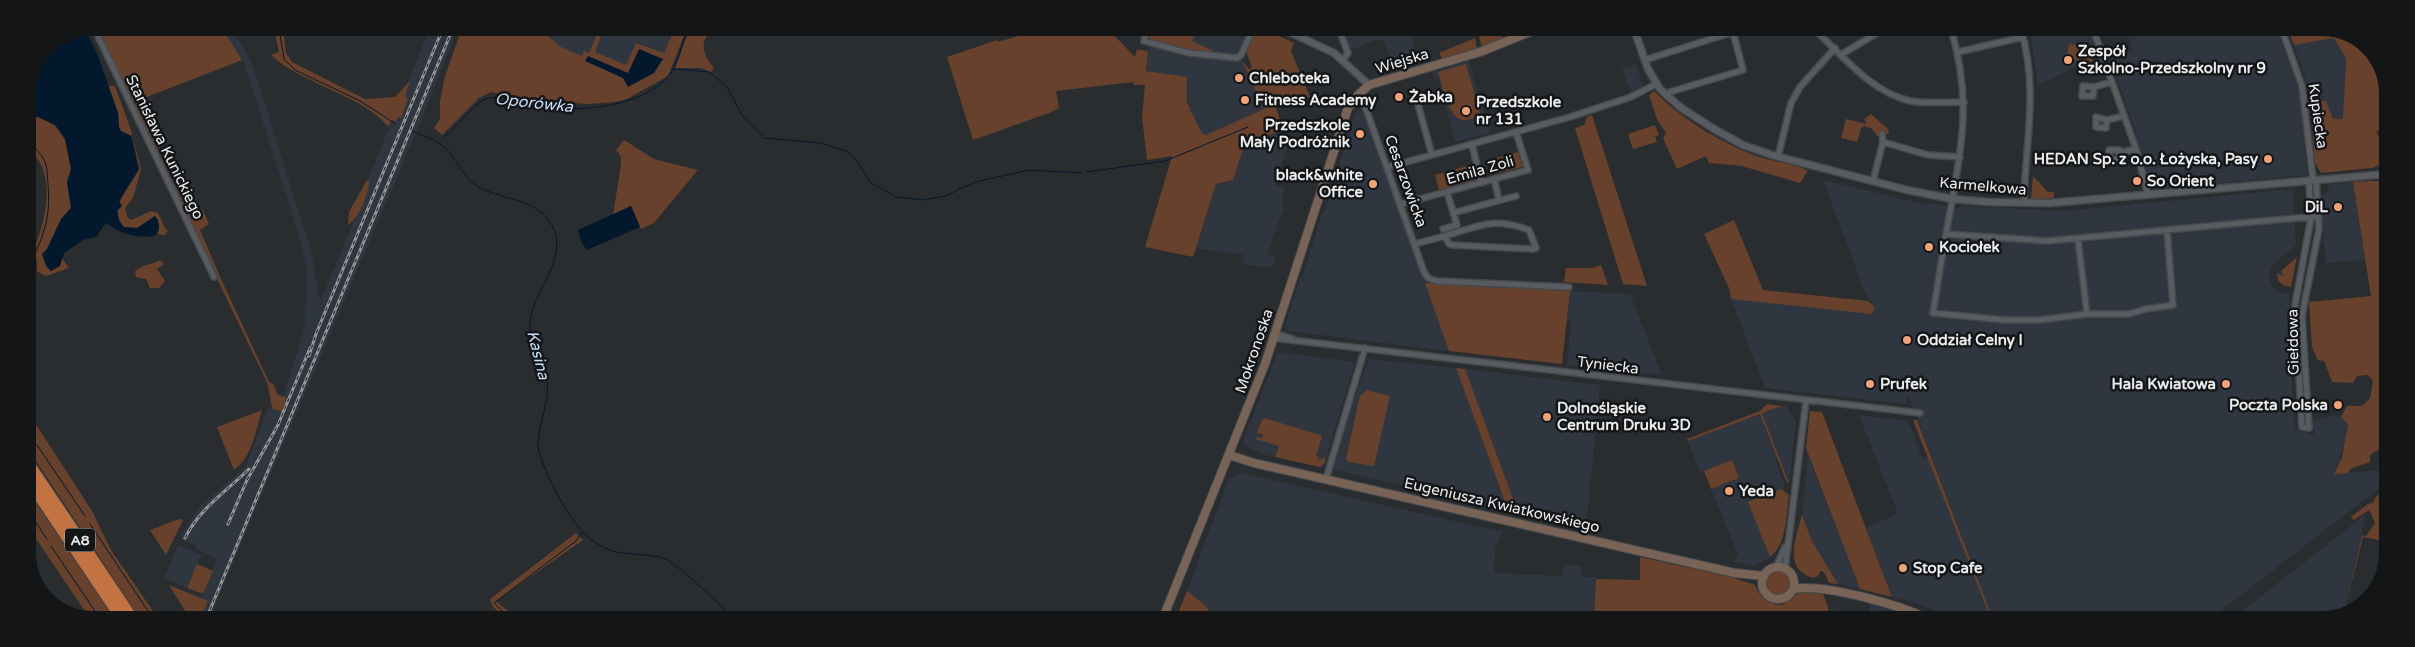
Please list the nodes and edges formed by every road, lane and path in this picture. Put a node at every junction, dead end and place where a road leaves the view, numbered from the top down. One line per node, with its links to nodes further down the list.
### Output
1 (98, 36): 62 (street, Stanisława Kunickiego)
2 (1145, 36): 3 (street)
3 (1250, 36)
4 (1298, 36): 19 (street)
5 (1342, 36): 19 (street)
6 (1520, 36): 23 (main road, Wiejska)
7 (1638, 36): 20 (street, Karmelkowa)
8 (1720, 36): 20 (street)
9 (1734, 36): 27 (street)
10 (1822, 36): 16 (street)
11 (1872, 36): 18 (street)
12 (1953, 36): 17 (street)
13 (2095, 36): 21 (street)
14 (2284, 36): 43 (street, Kupiecka)
15 (2023, 37): 17 (street); 51 (street)
16 (1835, 48): 18 (street); 38 (street)
17 (1958, 52): 28 (street)
18 (1842, 54): 28 (street)
19 (1343, 60): 23 (street)
20 (1645, 60): 22 (street, Karmelkowa)
21 (2112, 82): 24 (street); 29 (street)
22 (1656, 84): 27 (street, Karmelkowa); 31 (street)
23 (1369, 85): 26 (main road, Wiejska)
24 (2094, 88)
25 (1414, 90): 37 (street)
26 (1360, 93): 40 (street, Cesarzowicka); 67 (main road, Mokronoska)
27 (1667, 96): 38 (street, Karmelkowa)
28 (1964, 102): 39 (street)
29 (2124, 116): 30 (street); 35 (street)
30 (2107, 120)
31 (1516, 132): 34 (street); 42 (street, Emila Zoli)
32 (1882, 134): 33 (street)
33 (1883, 142): 39 (street); 44 (street)
34 (1472, 144): 37 (street); 45 (street)
35 (2136, 149): 36 (street); 47 (street)
36 (2119, 153)
37 (1432, 156): 40 (street)
38 (1778, 157): 44 (street, Karmelkowa)
39 (1960, 157): 49 (street)
40 (1388, 167): 52 (street, Cesarzowicka)
41 (2379, 175): 43 (street, Karmelkowa)
42 (1494, 179): 45 (street, Emila Zoli); 50 (street)
43 (2313, 179): 47 (street, Karmelkowa); 54 (street, Giełdowa); 55 (street, Giełdowa)
44 (1873, 181): 49 (street, Karmelkowa)
45 (1481, 183): 46 (street, Emila Zoli)
46 (1447, 192): 52 (street, Emila Zoli); 53 (street)
47 (2148, 195): 51 (street, Karmelkowa)
48 (1516, 196): 50 (street)
49 (1953, 199): 51 (street, Karmelkowa); 58 (street)
50 (1499, 200): 53 (street)
51 (2024, 203)
52 (1401, 204): 61 (street, Cesarzowicka)
53 (1453, 213): 56 (street)
54 (2318, 216): 55 (street); 65 (street, Giełdowa)
55 (2311, 218): 57 (street); 64 (street, Giełdowa)
56 (1444, 229)
57 (2167, 230): 60 (street); 66 (street)
58 (1946, 234): 60 (street); 66 (street)
59 (1445, 236): 59 (street); 61 (street)
60 (2078, 239): 66 (street)
61 (1415, 244): 63 (street, Cesarzowicka)
62 (214, 277)
63 (1568, 287)
64 (2297, 291): 65 (street); 69 (street, Giełdowa)
65 (2306, 293): 70 (street, Giełdowa)
66 (2087, 314)
67 (1274, 336): 68 (street, Tyniecka); 75 (main road, Mokronoska)
68 (1364, 348): 73 (street, Tyniecka); 77 (street)
69 (2297, 361): 70 (street); 72 (street, Giełdowa)
70 (2305, 361): 71 (street, Giełdowa)
71 (2306, 378): 72 (street); 72 (street, Giełdowa)
72 (2298, 379)
73 (1806, 401): 74 (street, Tyniecka); 79 (street)
74 (1920, 413)
75 (1230, 452): 77 (main road, Eugeniusza Kwiatkowskiego); 86 (main road, Mokronoska)
76 (36, 474): 85 (highway, A8)
77 (1326, 479): 82 (main road, Eugeniusza Kwiatkowskiego)
78 (36, 492): 84 (highway, A8)
79 (1790, 532): 80 (street); 81 (street)
80 (1776, 567): 81 (main road); 82 (main road)
81 (1786, 569): 83 (main road)
82 (1763, 580): 83 (main road)
83 (1793, 585): 87 (main road)
84 (116, 611)
85 (128, 611)
86 (1166, 611)
87 (1907, 611)

